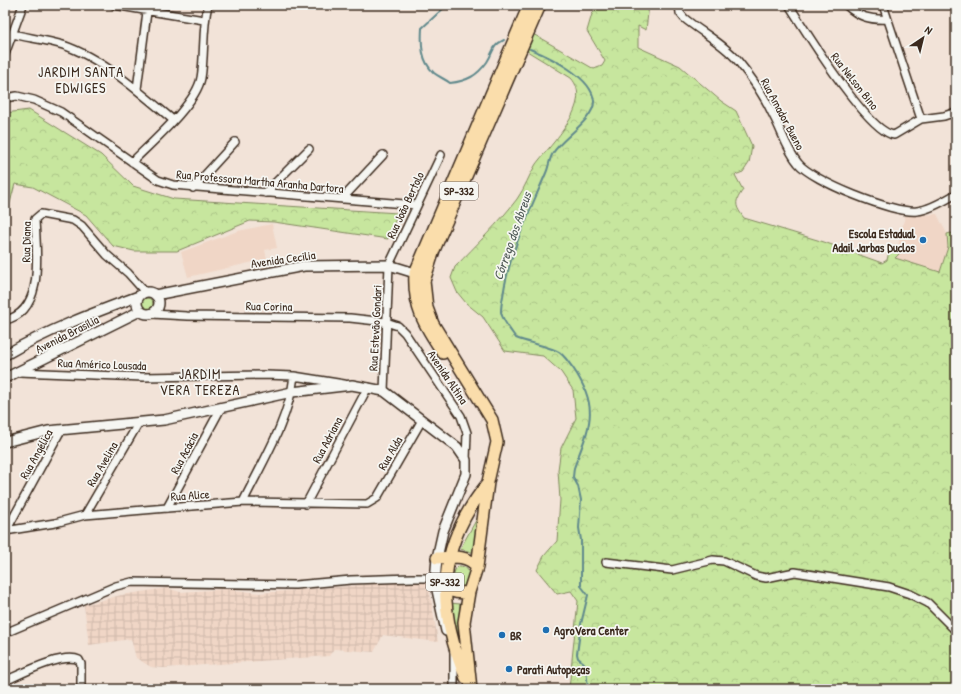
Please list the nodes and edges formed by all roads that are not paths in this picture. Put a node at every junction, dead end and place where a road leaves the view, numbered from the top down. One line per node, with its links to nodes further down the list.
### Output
1 (22, 5): 13 (street)
2 (114, 5): 10 (street)
3 (208, 5): 12 (street)
4 (529, 5): 31 (main road, SP-332)
5 (540, 5): 41 (main road, SP-332)
6 (679, 5): 27 (street, Rua Amador Bueno)
7 (789, 5): 18 (street, Rua Nelson Bino)
8 (846, 5): 11 (street)
9 (883, 5): 11 (street)
10 (147, 12): 12 (street); 15 (street)
11 (887, 19): 18 (street)
12 (204, 20): 19 (street)
13 (12, 34): 14 (street); 15 (street)
14 (5, 54)
15 (137, 89): 19 (street)
16 (5, 98): 24 (street, Rua Professora Martha Aranha Dartora)
17 (956, 112): 18 (street)
18 (921, 119)
19 (173, 120): 24 (street)
20 (235, 142): 25 (street)
21 (309, 149): 26 (street)
22 (383, 154): 28 (street)
23 (441, 155): 29 (street, Rua João Bertolo)
24 (132, 162): 25 (street, Rua Professora Martha Aranha Dartora)
25 (194, 188): 26 (street, Rua Professora Martha Aranha Dartora)
26 (265, 193): 28 (street, Rua Professora Martha Aranha Dartora)
27 (956, 194)
28 (342, 199): 29 (street, Rua Professora Martha Aranha Dartora)
29 (417, 205): 30 (street, Rua João Bertolo)
30 (389, 265): 31 (street, Avenida Cecilia); 33 (street, Avenida Cecilia); 37 (street, Rua Estevão Gondari)
31 (415, 273): 41 (main road, SP-332)
32 (142, 294): 33 (street); 34 (street); 36 (street, Rua Diana); 38 (street, Avenida Brasília)
33 (155, 295): 35 (street)
34 (140, 311): 35 (street); 39 (street, Avenida Brasília)
35 (152, 314): 37 (street, Rua Corina)
36 (5, 320)
37 (386, 322): 46 (street, Rua Estevão Gondari); 52 (street, Avenida Altina)
38 (5, 355)
39 (19, 372): 40 (street, Rua Américo Lousada); 42 (street, Avenida Brasília)
40 (294, 376): 43 (street, Rua Américo Lousada); 45 (street)
41 (465, 377): 53 (main road, SP-332)
42 (5, 378)
43 (352, 385): 44 (street); 45 (street)
44 (368, 387): 46 (street); 56 (street, Rua Adriana)
45 (292, 392): 47 (street); 55 (street)
46 (384, 392): 48 (street)
47 (221, 408): 49 (street); 57 (street, Rua Acácia)
48 (422, 420): 52 (street); 54 (street, Rua Alda)
49 (138, 424): 50 (street); 58 (street, Rua Avelina)
50 (61, 430): 51 (street); 59 (street, Rua Angélica)
51 (5, 442)
52 (466, 460): 61 (street)
53 (488, 482): 60 (main road, SP-332); 63 (main road, SP-332)
54 (377, 498): 56 (street, Rua Alice)
55 (244, 502): 56 (street, Rua Alice); 57 (street, Rua Alice)
56 (306, 504)
57 (167, 508): 58 (street, Rua Alice)
58 (85, 515): 59 (street, Rua Alice)
59 (6, 531)
60 (449, 557): 61 (main road); 63 (main road); 65 (main road, SP-332)
61 (437, 558): 64 (street)
62 (606, 562): 67 (street)
63 (477, 567): 66 (main road, SP-332)
64 (435, 581): 65 (main road); 68 (street); 69 (street)
65 (445, 588): 66 (main road); 69 (main road, SP-332)
66 (469, 592): 73 (main road, SP-332)
67 (956, 631)
68 (5, 634)
69 (454, 645): 72 (street); 73 (main road, SP-332)
70 (5, 681): 71 (street)
71 (81, 689)
72 (454, 689)
73 (471, 689)

